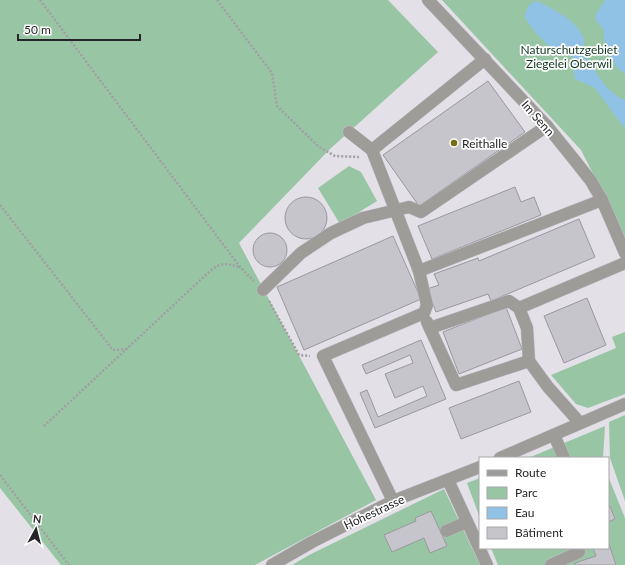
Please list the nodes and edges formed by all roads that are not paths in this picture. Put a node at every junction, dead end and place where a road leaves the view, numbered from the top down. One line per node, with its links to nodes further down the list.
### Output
1 (428, 0): 2 (street, Im Senn)
2 (485, 59): 3 (street, Im Senn); 5 (street)
3 (547, 126): 6 (street, Im Senn); 7 (street)
4 (349, 132): 5 (street)
5 (372, 150): 7 (street)
6 (602, 200): 8 (street, Im Senn); 10 (street)
7 (396, 211): 10 (street); 11 (street)
8 (625, 253)
9 (625, 263): 12 (street)
10 (419, 271): 13 (street)
11 (263, 290)
12 (520, 308): 14 (street); 15 (street)
13 (424, 313): 14 (street); 23 (street)
14 (430, 328): 15 (street)
15 (529, 361): 17 (street)
16 (625, 404): 17 (street)
17 (580, 423): 18 (street)
18 (554, 435): 19 (street); 20 (street)
19 (502, 457)
20 (564, 457)
21 (479, 467): 22 (street, Hohestrasse)
22 (448, 480): 23 (street, Hohestrasse); 24 (street)
23 (393, 501): 29 (street, Hohestrasse)
24 (467, 522): 25 (street); 26 (street)
25 (446, 531)
26 (479, 548)
27 (480, 549): 30 (street)
28 (579, 552): 31 (street)
29 (272, 565)
30 (487, 565)
31 (551, 565)

